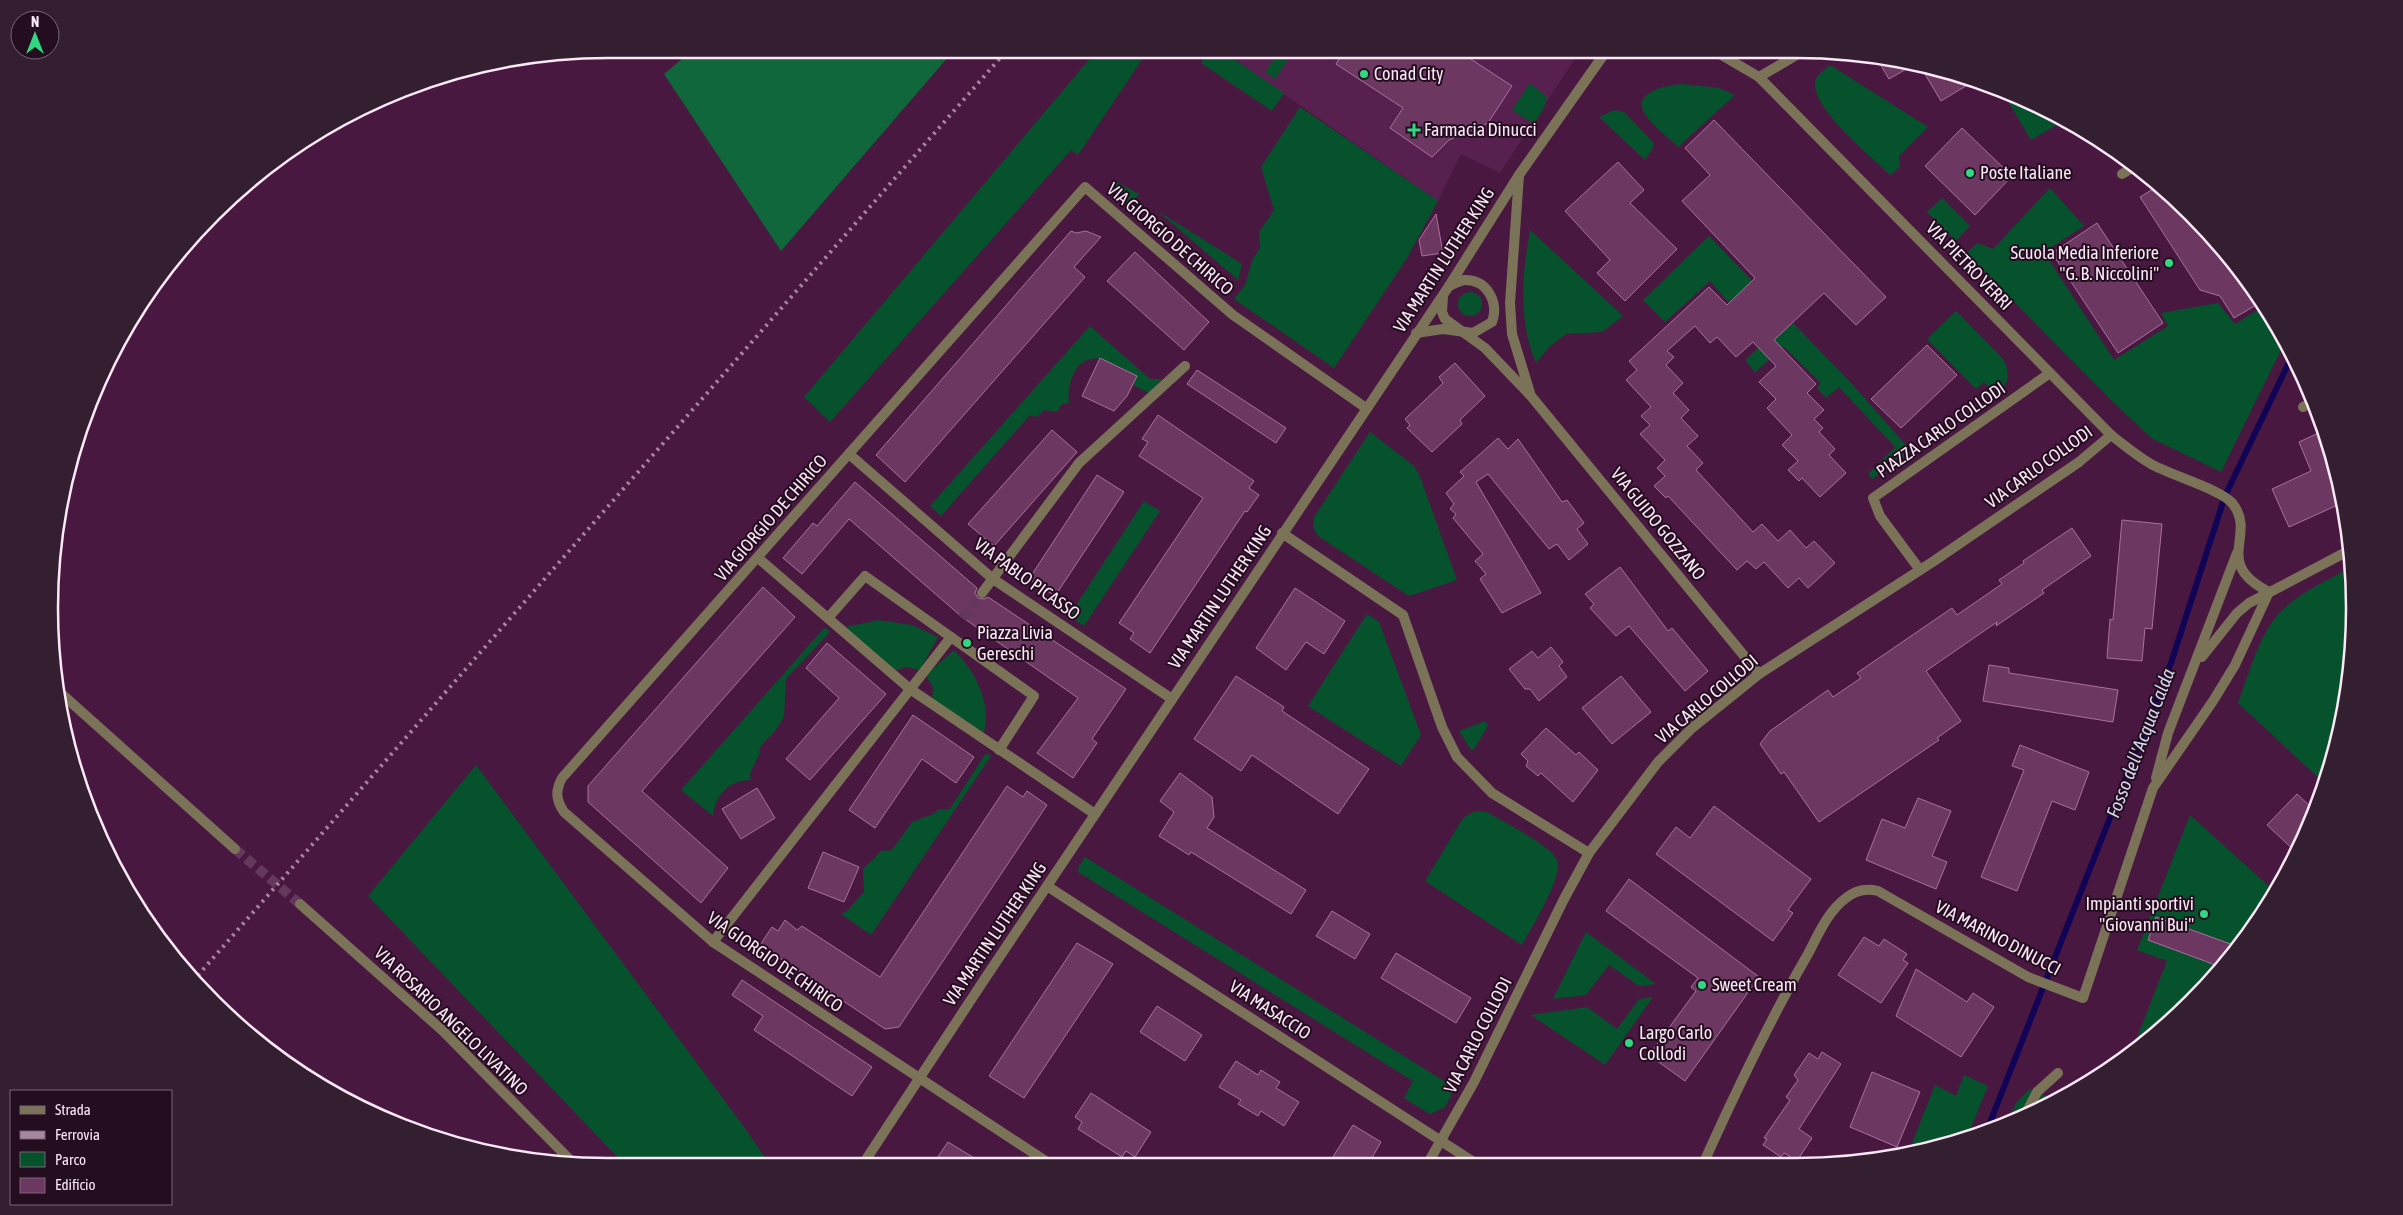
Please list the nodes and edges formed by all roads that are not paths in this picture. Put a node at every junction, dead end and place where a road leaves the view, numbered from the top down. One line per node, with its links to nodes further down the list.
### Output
1 (1601, 58): 7 (street, VIA MARTIN LUTHER KING)
2 (1727, 58): 4 (street, VIA PIETRO VERRI)
3 (1791, 58): 4 (street)
4 (1759, 77): 14 (street, VIA PIETRO VERRI)
5 (2128, 170): 6 (street)
6 (2122, 174)
7 (1519, 175): 8 (street, VIA MARTIN LUTHER KING); 12 (street, VIA GUIDO GOZZANO)
8 (1446, 290): 9 (street, VIA GUIDO GOZZANO); 10 (street, VIA GUIDO GOZZANO); 11 (street, VIA MARTIN LUTHER KING)
9 (1495, 310): 10 (street); 12 (street, VIA GUIDO GOZZANO)
10 (1461, 331): 11 (street); 15 (street, VIA GUIDO GOZZANO)
11 (1416, 333): 16 (street, VIA MARTIN LUTHER KING)
12 (1512, 334): 15 (street, VIA GUIDO GOZZANO)
13 (1184, 366): 24 (street)
14 (2050, 373): 17 (street, VIA PIETRO VERRI); 23 (street, PIAZZA CARLO COLLODI)
15 (1531, 396): 30 (street, VIA GUIDO GOZZANO)
16 (1366, 408): 18 (street, VIA GIORGIO DE CHIRICO); 19 (street, VIA MARTIN LUTHER KING)
17 (2110, 435): 20 (street, VIA PIETRO VERRI); 23 (street, VIA CARLO COLLODI)
18 (849, 454): 22 (street, VIA GIORGIO DE CHIRICO); 24 (street, VIA PABLO PICASSO)
19 (1282, 533): 33 (street, VIA MARTIN LUTHER KING); 38 (street)
20 (2237, 553): 25 (street); 29 (street)
21 (2342, 554): 25 (street)
22 (758, 558): 27 (street); 41 (street, VIA GIORGIO DE CHIRICO)
23 (1920, 570): 30 (street, VIA CARLO COLLODI)
24 (993, 579): 26 (street); 33 (street, VIA PABLO PICASSO)
25 (2269, 592): 29 (street); 35 (street, VIA MARINO DINUCCI)
26 (982, 593)
27 (828, 618): 28 (street); 31 (street)
28 (951, 637): 31 (street); 34 (street)
29 (2196, 666): 35 (street)
30 (1759, 674): 38 (street, VIA CARLO COLLODI)
31 (910, 689): 34 (street); 41 (street)
32 (65, 697): 37 (street)
33 (1172, 699): 36 (street, VIA MARTIN LUTHER KING)
34 (999, 750): 36 (street)
35 (2153, 788): 51 (street, VIA MARINO DINUCCI)
36 (1095, 814): 39 (street, VIA MARTIN LUTHER KING)
37 (235, 849)
38 (1590, 854): 45 (street, VIA CARLO COLLODI)
39 (1047, 886): 43 (street, VIA MARTIN LUTHER KING); 45 (street, VIA MASACCIO)
40 (300, 904): 46 (street, VIA ROSARIO ANGELO LIVATINO)
41 (712, 942): 43 (street, VIA GIORGIO DE CHIRICO)
42 (2058, 1073): 44 (street)
43 (918, 1078): 47 (street, VIA MARTIN LUTHER KING); 48 (street, VIA GIORGIO DE CHIRICO)
44 (2030, 1105)
45 (1441, 1140): 49 (street, VIA CARLO COLLODI); 50 (street, VIA MASACCIO)
46 (566, 1155)
47 (867, 1158)
48 (1041, 1158)
49 (1431, 1158)
50 (1467, 1158)
51 (1706, 1158)

